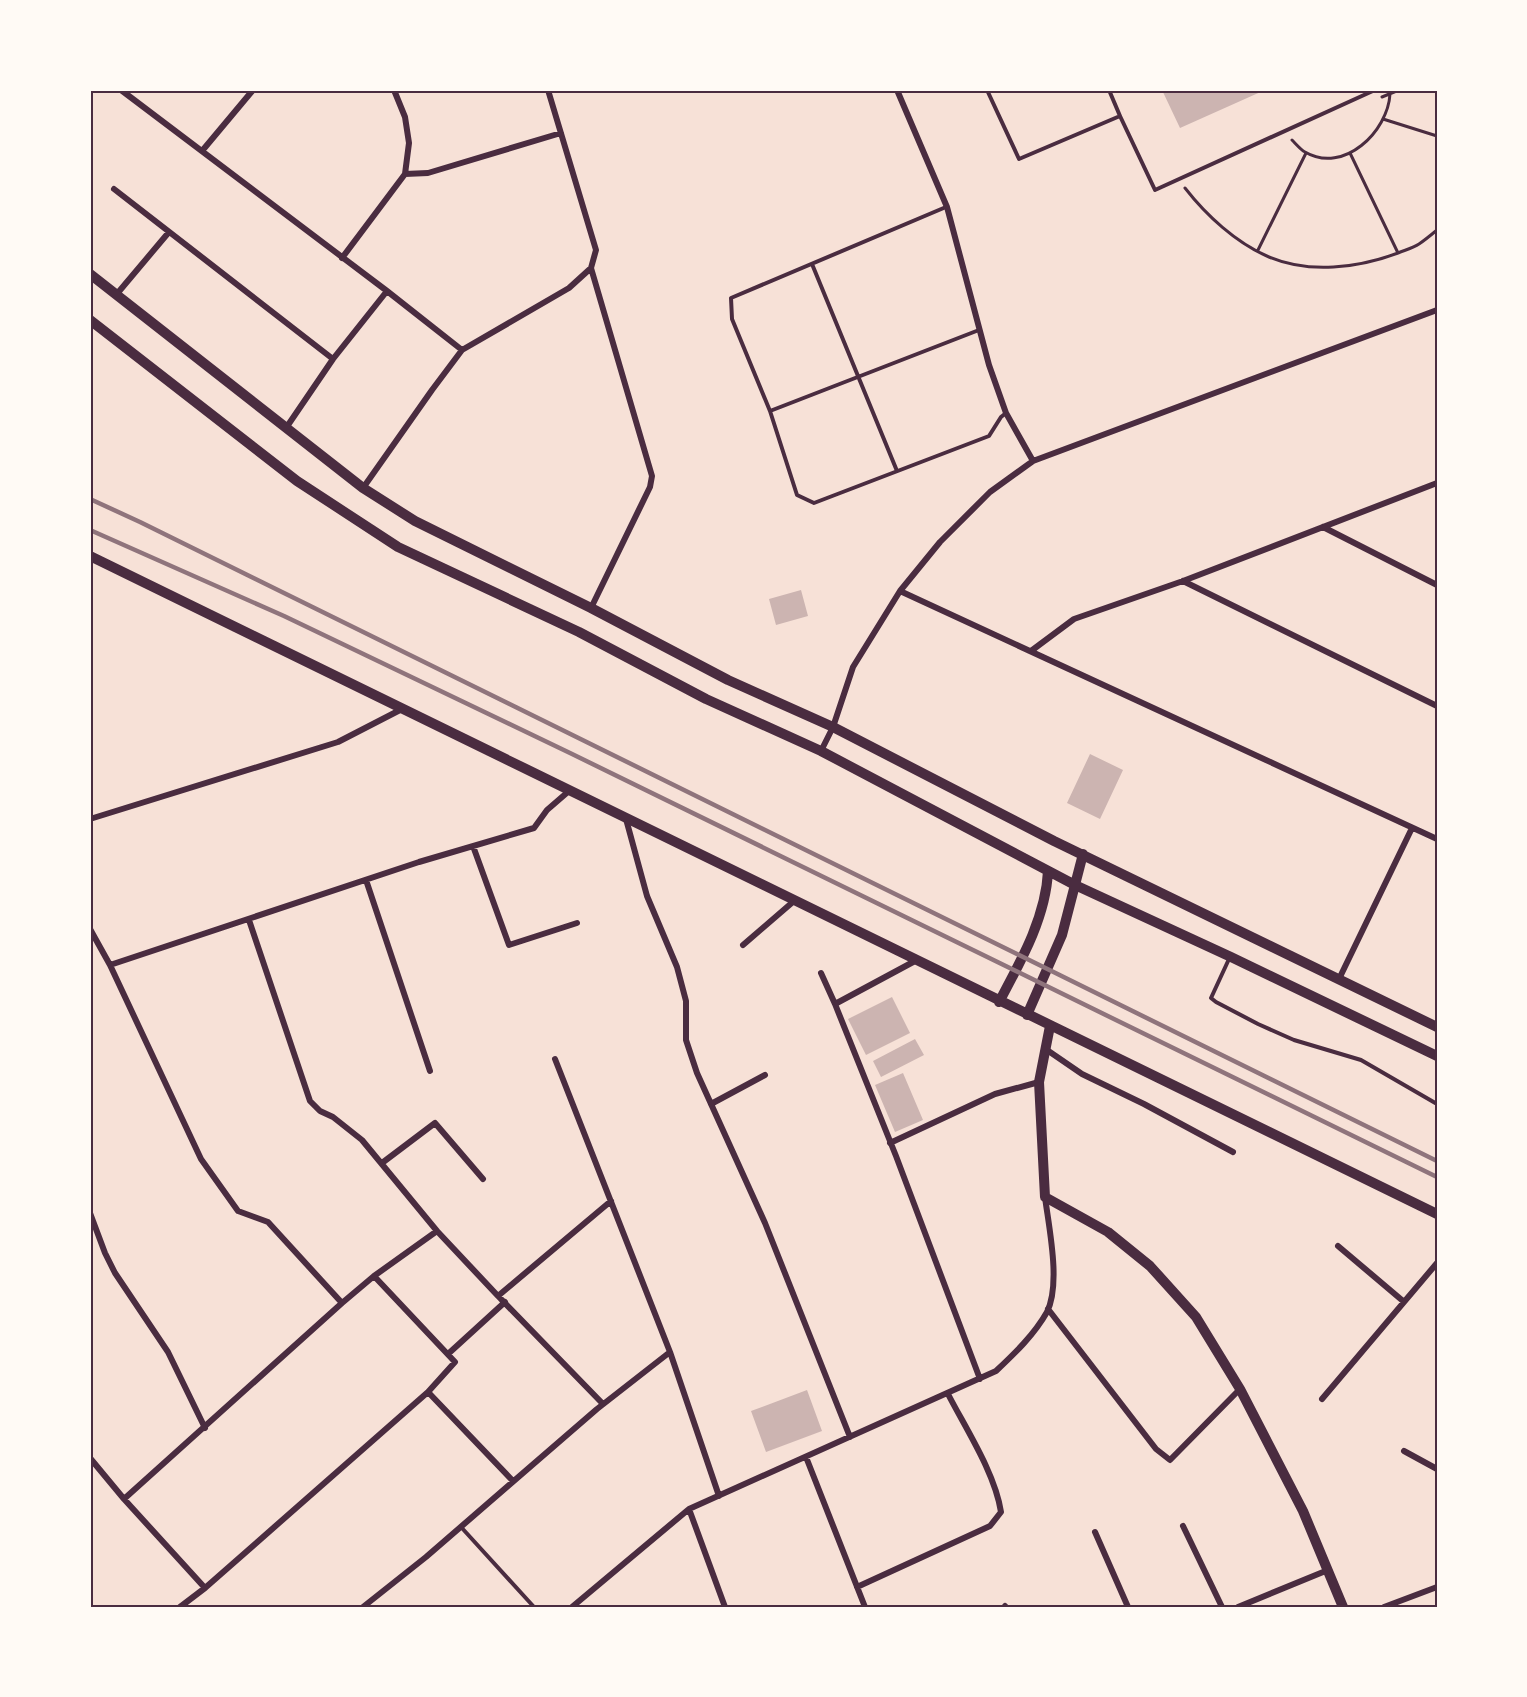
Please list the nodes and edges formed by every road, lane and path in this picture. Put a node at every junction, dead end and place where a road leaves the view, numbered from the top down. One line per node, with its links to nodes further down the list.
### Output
1 (121, 90): 15 (street)
2 (253, 90): 15 (street)
3 (394, 90): 18 (street)
4 (548, 90): 12 (street)
5 (897, 90): 21 (street)
6 (987, 90): 10 (lane)
7 (1109, 90): 10 (lane)
8 (1375, 90): 19 (lane)
9 (1390, 94): 11 (path)
10 (1120, 116): 19 (lane)
11 (1383, 119): 13 (path); 17 (path)
12 (561, 133): 18 (street); 28 (street)
13 (1437, 136)
14 (1290, 139): 16 (path)
15 (202, 151): 26 (street)
16 (1306, 153): 17 (path); 24 (path)
17 (1350, 153): 25 (path)
18 (405, 174): 26 (street)
19 (1178, 179): 24 (path)
20 (114, 189): 23 (street)
21 (947, 207): 27 (lane); 34 (street)
22 (1437, 230): 25 (path)
23 (169, 232): 31 (street); 36 (street)
24 (1258, 250): 25 (path)
25 (1398, 253)
26 (342, 258): 30 (street)
27 (812, 264): 37 (lane); 38 (lane)
28 (591, 268): 35 (street); 50 (street)
29 (90, 274): 31 (street)
30 (387, 291): 35 (street); 36 (street)
31 (116, 295): 40 (street)
32 (1437, 310): 41 (street)
33 (90, 320): 55 (street)
34 (979, 330): 37 (lane); 39 (street)
35 (462, 350): 44 (street)
36 (333, 359): 40 (street)
37 (859, 378): 38 (lane); 42 (lane)
38 (770, 411): 42 (lane)
39 (1006, 413): 41 (street); 42 (lane)
40 (285, 428): 44 (street)
41 (1034, 461): 49 (street)
42 (897, 471)
43 (1437, 483): 45 (street)
44 (363, 488): 50 (street)
45 (1323, 527): 47 (street); 48 (street)
46 (90, 556): 53 (street)
47 (1183, 581): 51 (street); 52 (street)
48 (1437, 585)
49 (900, 591): 51 (street); 54 (street)
50 (591, 608): 54 (street)
51 (1031, 651): 59 (street)
52 (1437, 706)
53 (402, 710): 56 (street); 57 (street)
54 (833, 727): 55 (street); 62 (street)
55 (821, 751): 63 (street)
56 (569, 791): 58 (street); 61 (street)
57 (90, 819)
58 (627, 819): 66 (street); 87 (street)
59 (1412, 828): 60 (street); 75 (street)
60 (1436, 837)
61 (473, 846): 64 (street); 68 (street)
62 (1083, 854): 65 (street); 75 (street)
63 (1048, 871): 65 (street); 76 (street)
64 (366, 880): 67 (street); 84 (street)
65 (1075, 885): 71 (street); 78 (street)
66 (794, 902): 70 (street); 72 (street)
67 (249, 920): 73 (street); 91 (street)
68 (577, 923)
69 (90, 929): 73 (street)
70 (743, 945)
71 (1231, 957): 82 (street); 88 (lane)
72 (915, 961): 76 (street); 77 (street)
73 (110, 965): 104 (street)
74 (821, 973): 77 (street)
75 (1339, 979): 80 (street)
76 (999, 1002): 78 (street)
77 (835, 1004): 89 (street)
78 (1027, 1015): 79 (street)
79 (1050, 1026): 81 (street); 96 (street)
80 (1437, 1027)
81 (1047, 1050): 86 (street); 90 (street)
82 (1437, 1056)
83 (555, 1059): 94 (street)
84 (430, 1071)
85 (765, 1075): 87 (street)
86 (1039, 1082): 89 (street); 93 (street)
87 (711, 1104): 115 (street)
88 (1437, 1104)
89 (890, 1143): 108 (street)
90 (1233, 1152)
91 (381, 1163): 92 (street); 97 (street)
92 (483, 1179)
93 (1045, 1197): 105 (street); 109 (street)
94 (611, 1201): 101 (street); 106 (street)
95 (90, 1213): 114 (street)
96 (1437, 1214)
97 (437, 1231): 100 (street); 101 (street)
98 (1338, 1246): 102 (street)
99 (1437, 1263): 102 (street)
100 (374, 1276): 104 (street); 107 (street)
101 (498, 1296): 103 (street)
102 (1403, 1301): 112 (street)
103 (505, 1302): 107 (street); 113 (street)
104 (342, 1303): 114 (street)
105 (1048, 1310): 108 (street); 109 (street)
106 (670, 1352): 113 (street); 121 (street)
107 (448, 1354): 110 (street)
108 (980, 1379): 111 (street)
109 (1240, 1389): 127 (street)
110 (428, 1392): 120 (street); 130 (street)
111 (948, 1394): 115 (street); 128 (street)
112 (1322, 1399)
113 (603, 1404): 120 (street)
114 (205, 1428): 122 (street)
115 (850, 1437): 117 (street)
116 (1404, 1451): 119 (street)
117 (806, 1457): 121 (street); 128 (street)
118 (90, 1458): 122 (street)
119 (1437, 1469)
120 (513, 1481): 125 (street)
121 (719, 1496): 123 (street)
122 (124, 1499): 130 (street)
123 (689, 1509): 131 (street); 135 (street)
124 (1183, 1526): 138 (street)
125 (461, 1527): 133 (street); 134 (lane)
126 (1095, 1532): 137 (street)
127 (1328, 1570): 139 (street); 140 (street)
128 (857, 1587): 136 (street)
129 (1437, 1587): 141 (street)
130 (205, 1588): 132 (street)
131 (576, 1606)
132 (180, 1607)
133 (363, 1607)
134 (534, 1607)
135 (725, 1607)
136 (865, 1607)
137 (1128, 1607)
138 (1222, 1607)
139 (1238, 1607)
140 (1343, 1607)
141 (1384, 1607)

